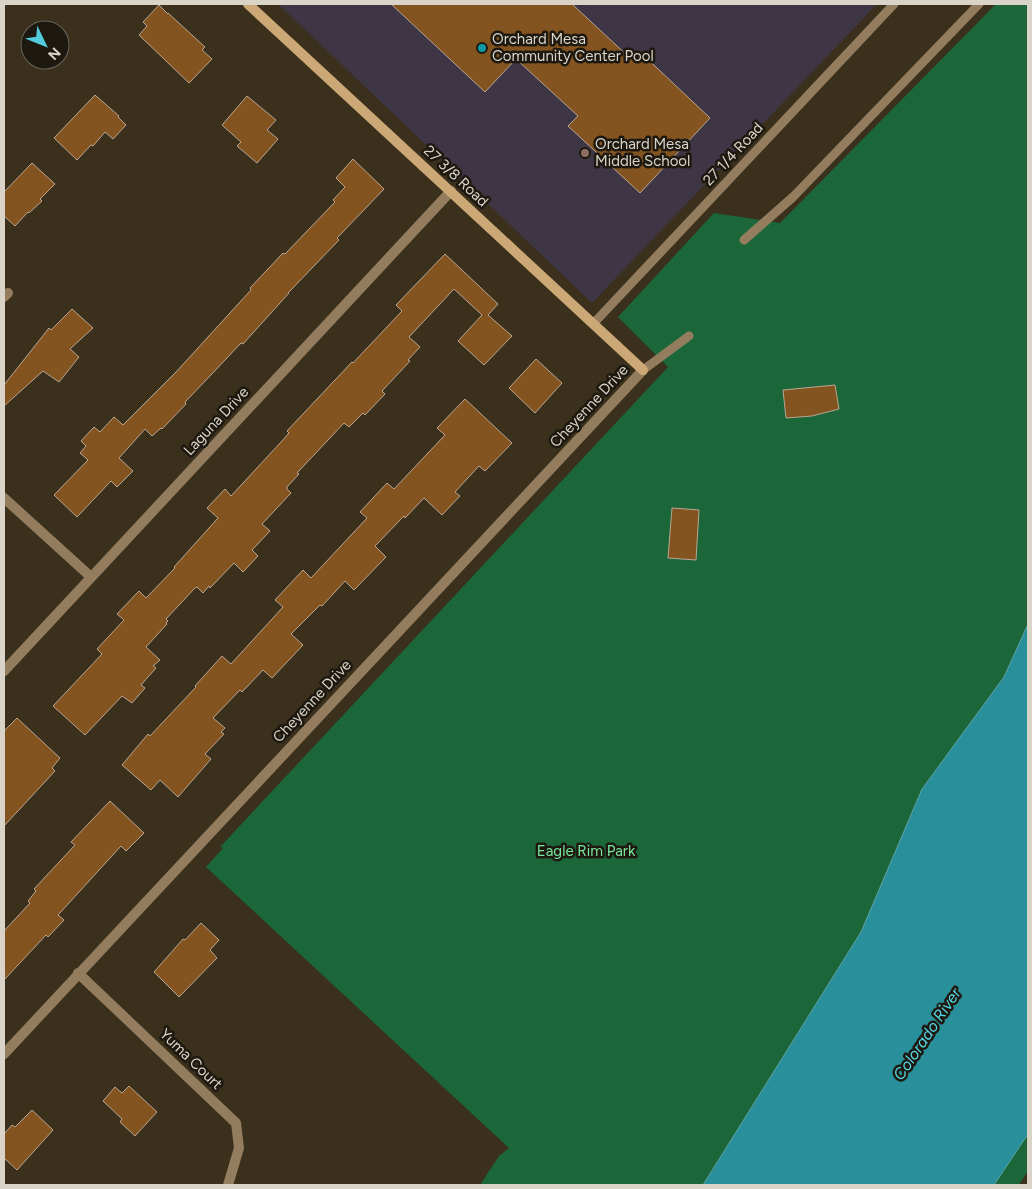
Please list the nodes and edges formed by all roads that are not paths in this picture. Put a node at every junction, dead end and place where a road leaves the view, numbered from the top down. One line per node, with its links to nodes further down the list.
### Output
1 (248, 4): 4 (street, 27 3/8 Road)
2 (894, 4): 6 (lane, 27 1/4 Road)
3 (980, 4): 5 (lane)
4 (451, 191): 6 (street, 27 3/8 Road); 10 (street, Laguna Drive)
5 (744, 240)
6 (593, 324): 8 (street, 27 3/8 Road)
7 (689, 336): 8 (lane)
8 (643, 370): 12 (street, Cheyenne Drive)
9 (4, 498): 10 (street)
10 (91, 577): 11 (street, Laguna Drive)
11 (4, 671)
12 (78, 973): 13 (street, Cheyenne Drive); 14 (street, Yuma Court)
13 (4, 1054)
14 (228, 1185)

